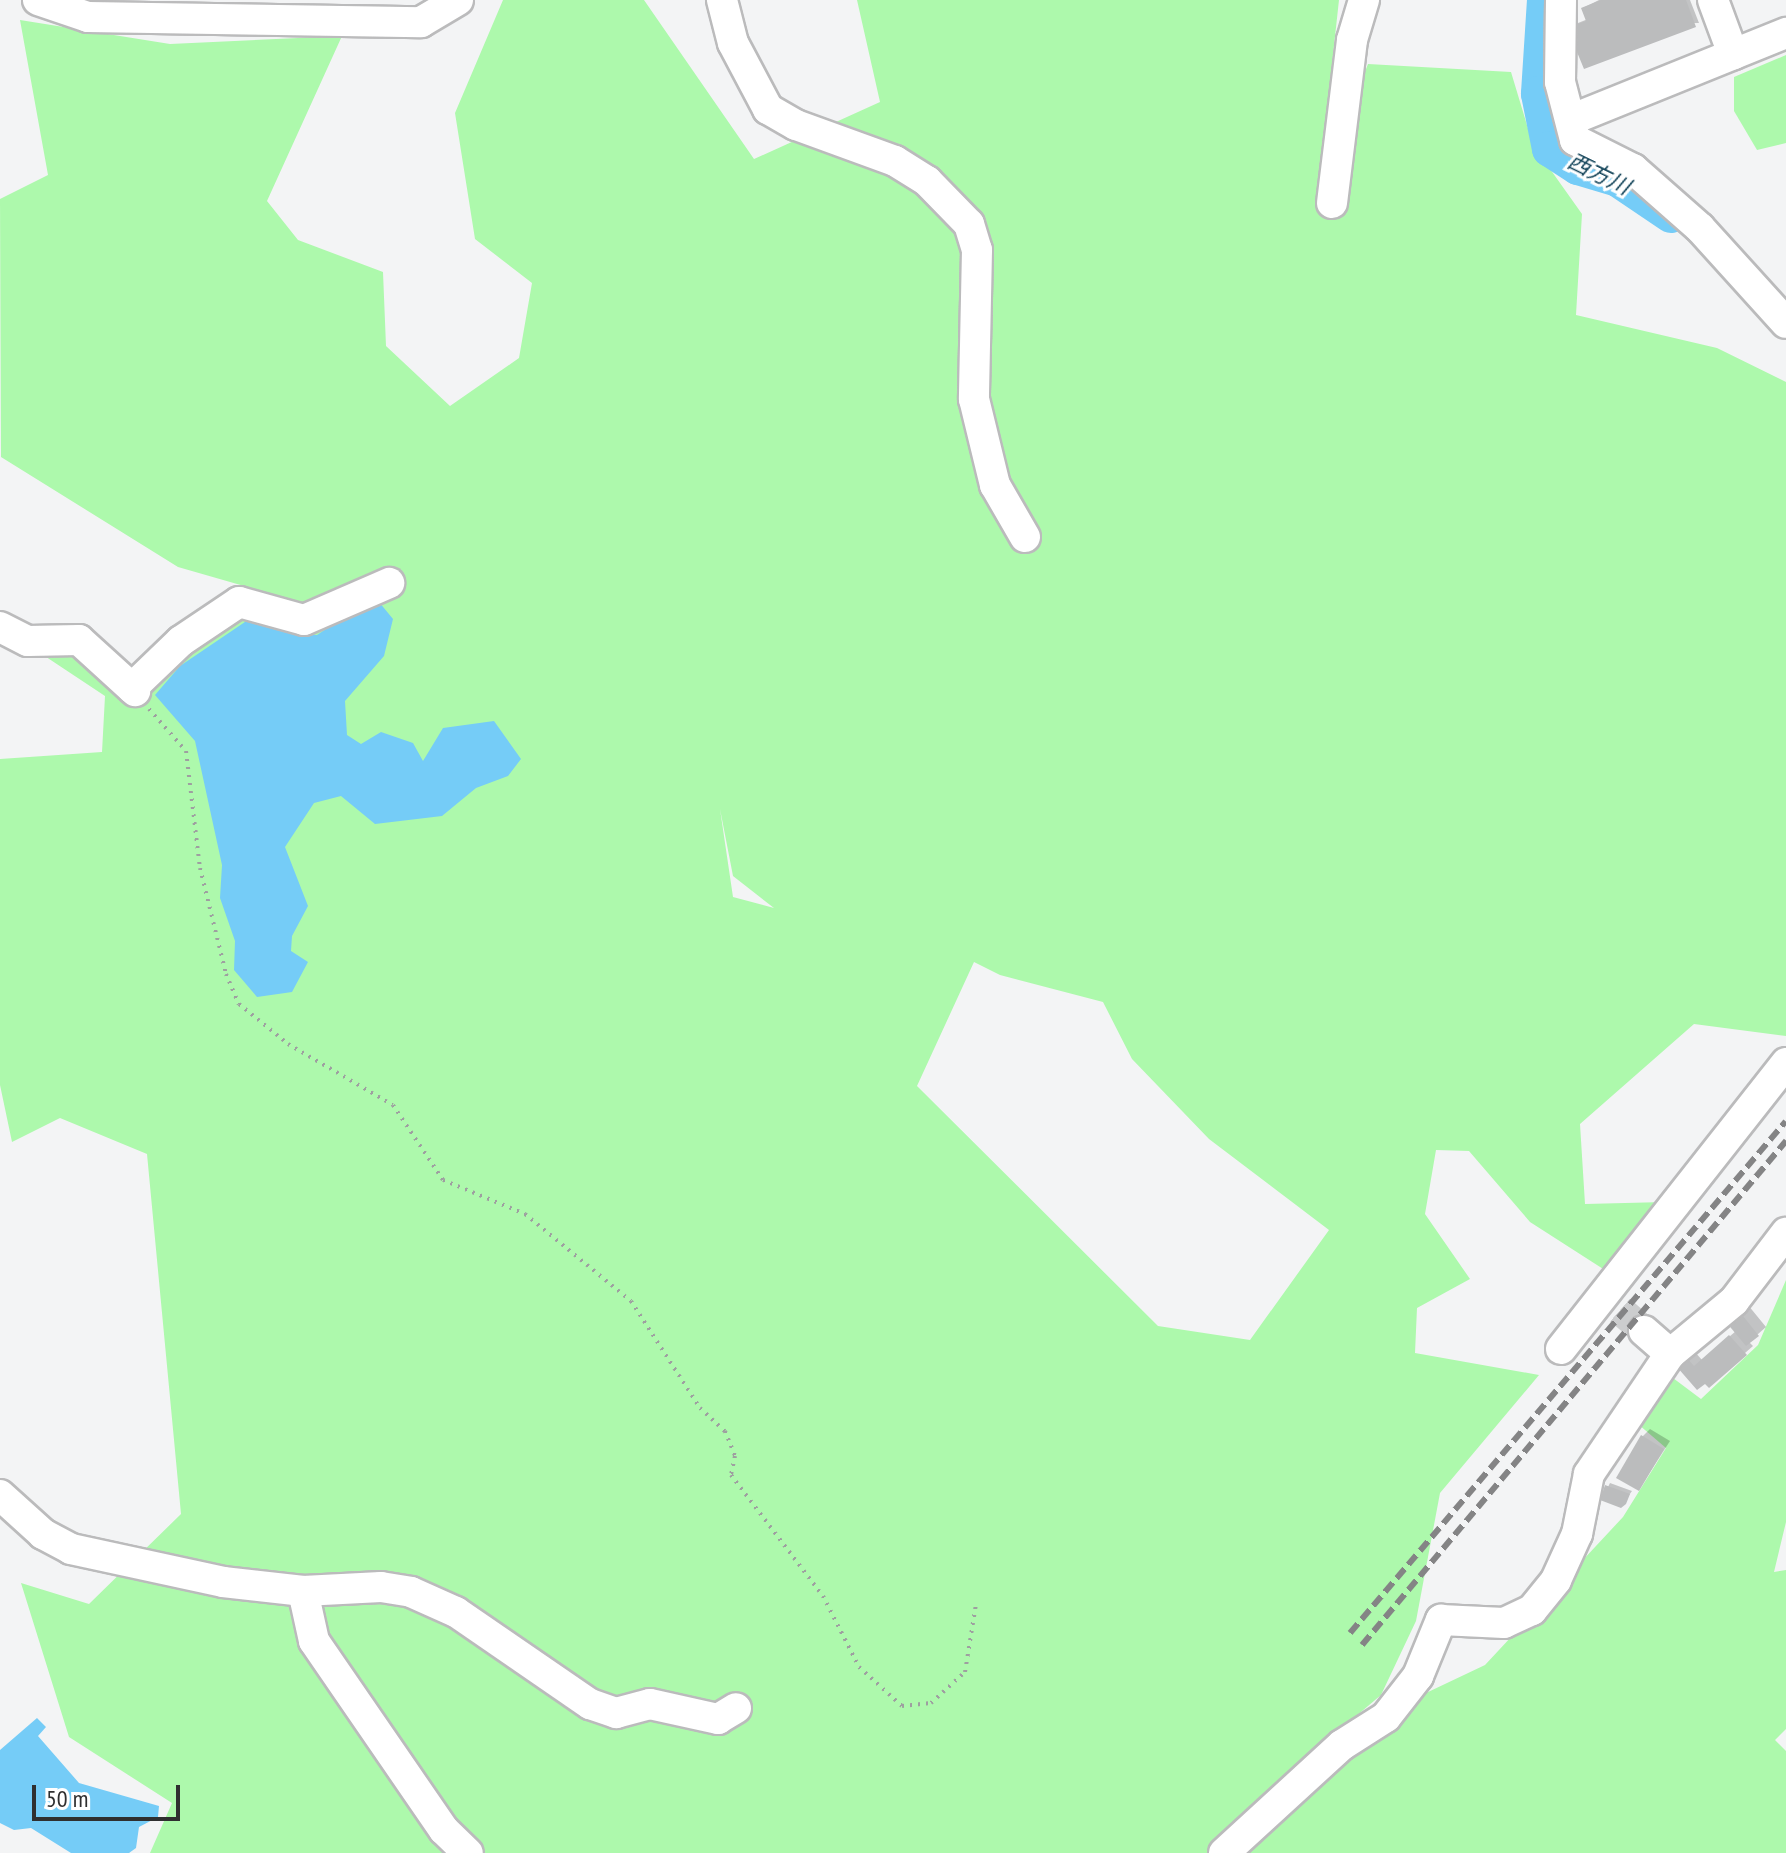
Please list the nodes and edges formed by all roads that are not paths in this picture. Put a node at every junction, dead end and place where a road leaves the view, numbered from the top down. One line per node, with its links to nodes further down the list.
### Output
1 (38, 0): 2 (street)
2 (458, 0)
3 (722, 0): 12 (street)
4 (1364, 0): 10 (street)
5 (1561, 0): 9 (street)
6 (1713, 0): 8 (street)
7 (1786, 33): 8 (street)
8 (1733, 54): 9 (street)
9 (1573, 119): 11 (street)
10 (1332, 203)
11 (1786, 323)
12 (1025, 537)
13 (389, 583): 14 (street)
14 (0, 627)
15 (1786, 1063): 18 (street)
16 (1786, 1233): 19 (street)
17 (1644, 1331): 19 (street)
18 (1561, 1349)
19 (1670, 1354): 23 (street)
20 (0, 1495): 21 (street)
21 (303, 1591): 22 (street); 24 (street)
22 (736, 1708)
23 (1342, 1745): 25 (street); 26 (street)
24 (468, 1853)
25 (1224, 1853)
26 (1252, 1853)

